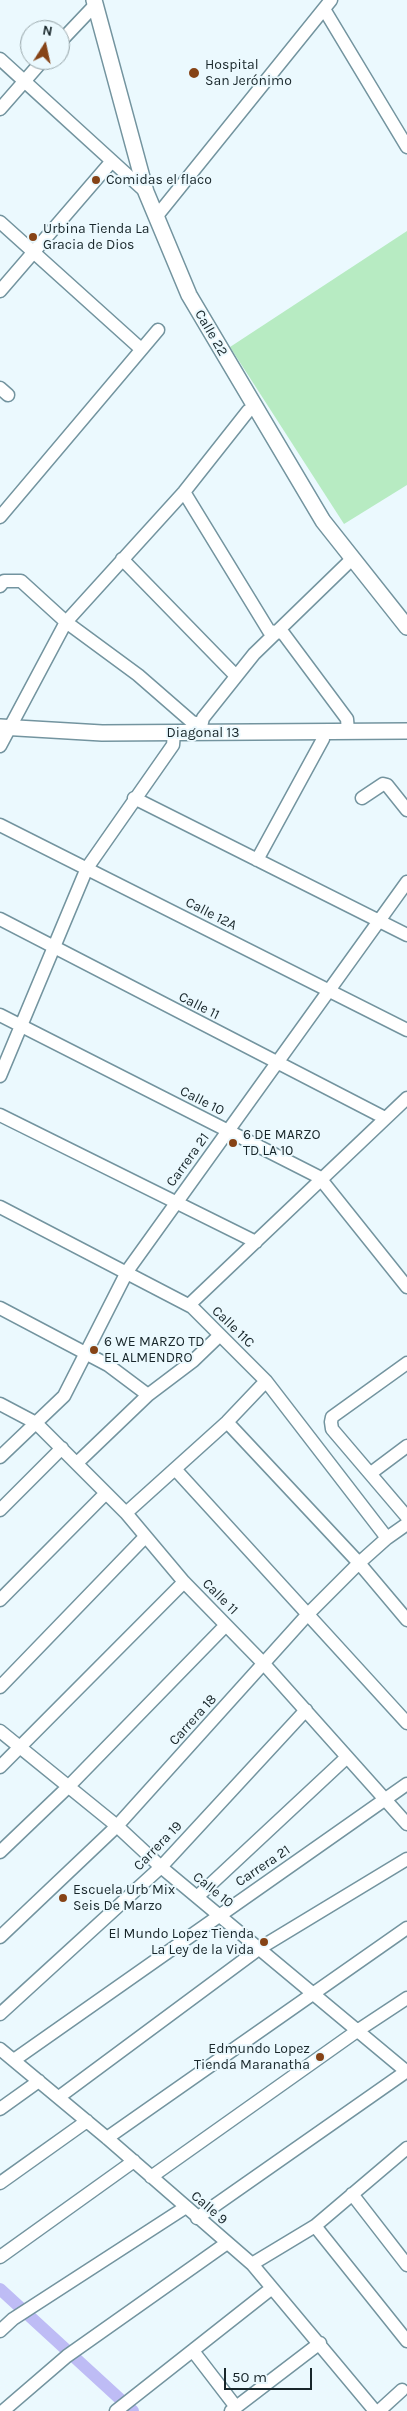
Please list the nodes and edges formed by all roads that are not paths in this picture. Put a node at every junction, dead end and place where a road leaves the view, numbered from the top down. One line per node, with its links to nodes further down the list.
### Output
1 (94, 2): 3 (street); 10 (street, Calle 22)
2 (328, 5): 8 (street); 11 (street)
3 (70, 30)
4 (0, 59): 6 (street)
5 (34, 70): 6 (street)
6 (24, 81): 7 (street); 9 (street)
7 (0, 109)
8 (407, 147)
9 (112, 161): 10 (street); 13 (street)
10 (146, 192): 11 (street, Calle 22)
11 (156, 217): 17 (street, Calle 22)
12 (0, 222): 13 (street)
13 (33, 253): 14 (street); 16 (street)
14 (0, 291)
15 (158, 330): 16 (street)
16 (141, 348): 19 (street)
17 (254, 407): 18 (street); 20 (street, Calle 22)
18 (184, 492): 21 (street); 25 (street)
19 (0, 517)
20 (353, 558): 24 (street, Calle 22); 25 (street)
21 (122, 559): 23 (street); 26 (street)
22 (0, 586): 23 (street)
23 (66, 622): 27 (street); 28 (street)
24 (407, 627)
25 (278, 632): 26 (street); 30 (street)
26 (236, 676): 28 (street)
27 (4, 728): 32 (street, Diagonal 13); 33 (street)
28 (200, 728): 31 (street, Diagonal 13); 32 (street, Diagonal 13)
29 (407, 730): 30 (street, Diagonal 13)
30 (348, 731): 31 (street, Diagonal 13)
31 (322, 732): 38 (street)
32 (174, 733): 34 (street)
33 (0, 746)
34 (134, 798): 38 (street); 39 (street)
35 (362, 798): 36 (street)
36 (407, 810)
37 (0, 825): 39 (street, Calle 12A)
38 (257, 860): 42 (street)
39 (87, 868): 44 (street); 45 (street, Calle 12A)
40 (407, 882): 42 (street, Carrera 21)
41 (0, 919): 44 (street, Calle 11)
42 (378, 921): 43 (street); 45 (street, Carrera 21)
43 (407, 935)
44 (55, 947): 47 (street); 49 (street, Calle 11)
45 (328, 990): 48 (street, Calle 12A); 49 (street, Carrera 21)
46 (0, 1015): 47 (street, Calle 10)
47 (22, 1026): 50 (street); 54 (street, Calle 10)
48 (407, 1030)
49 (277, 1062): 53 (street, Calle 11); 54 (street, Carrera 21)
50 (0, 1076)
51 (407, 1098): 53 (street)
52 (0, 1115): 56 (street)
53 (385, 1118): 55 (street)
54 (228, 1131): 55 (street, Calle 10); 56 (street, Carrera 21)
55 (322, 1180): 58 (street); 60 (street, Calle 10)
56 (175, 1203): 58 (street); 59 (street, Carrera 21)
57 (0, 1207): 59 (street, Calle 11C)
58 (256, 1242): 61 (street)
59 (126, 1274): 61 (street, Calle 11C); 64 (street, Carrera 21)
60 (407, 1287)
61 (189, 1306): 63 (street, Calle 11C)
62 (0, 1308): 64 (street)
63 (220, 1335): 66 (street, Calle 11C); 67 (street)
64 (87, 1352): 67 (street); 70 (street, Carrera 21)
65 (407, 1363): 76 (street)
66 (266, 1381): 69 (street); 83 (street, Calle 11C)
67 (148, 1395): 74 (street)
68 (0, 1404): 70 (street, Calle 11)
69 (227, 1422): 75 (street); 84 (street)
70 (36, 1423): 72 (street, Calle 11); 73 (street, Carrera 21)
71 (407, 1446): 76 (street)
72 (62, 1448): 74 (street, Calle 11); 78 (street)
73 (0, 1457)
74 (77, 1463): 77 (street, Calle 11)
75 (175, 1470): 79 (street); 87 (street)
76 (371, 1473): 80 (street)
77 (106, 1493): 79 (street, Calle 11); 86 (street)
78 (0, 1510)
79 (126, 1513): 82 (street, Calle 11)
80 (407, 1517)
81 (407, 1524): 83 (street, Carrera 18)
82 (145, 1537): 85 (street, Calle 11); 91 (street)
83 (387, 1538): 84 (street, Carrera 18)
84 (359, 1563): 87 (street, Carrera 18); 88 (street)
85 (184, 1582): 89 (street, Calle 11); 95 (street)
86 (0, 1600)
87 (308, 1614): 90 (street, Carrera 18); 93 (street)
88 (407, 1620)
89 (226, 1625): 90 (street, Calle 11); 99 (street)
90 (264, 1664): 92 (street, Calle 11); 102 (street, Carrera 18)
91 (2, 1683)
92 (306, 1710): 96 (street, Calle 11); 105 (street, Carrera 19)
93 (407, 1723)
94 (0, 1731): 95 (street, Calle 10)
95 (20, 1748): 97 (street); 99 (street, Calle 10)
96 (346, 1758): 100 (street, Calle 11); 106 (street)
97 (0, 1767)
98 (407, 1784): 100 (street, Carrera 21)
99 (68, 1787): 102 (street, Calle 10); 103 (street)
100 (384, 1801): 101 (street, Calle 11); 107 (street, Carrera 21)
101 (407, 1824)
102 (117, 1826): 105 (street, Calle 10); 109 (street, Carrera 18)
103 (0, 1852)
104 (407, 1859): 110 (street)
105 (161, 1867): 106 (street, Calle 10); 113 (street, Carrera 19)
106 (197, 1897): 107 (street, Calle 10)
107 (219, 1914): 110 (street, Calle 10); 116 (street, Carrera 21)
108 (407, 1928): 111 (street)
109 (0, 1937)
110 (260, 1948): 111 (street, Calle 10); 119 (street)
111 (312, 1994): 114 (street, Calle 10); 122 (street)
112 (407, 1998): 114 (street)
113 (0, 2014)
114 (356, 2031): 117 (street, Calle 10); 125 (street)
115 (0, 2049): 116 (street, Calle 9)
116 (14, 2060): 118 (street, Calle 9)
117 (407, 2072): 129 (street)
118 (39, 2081): 119 (street, Calle 9); 120 (street)
119 (59, 2097): 121 (street, Calle 9)
120 (0, 2109)
121 (87, 2121): 122 (street, Calle 9); 126 (street)
122 (108, 2138): 124 (street, Calle 9)
123 (407, 2148): 127 (street)
124 (134, 2161): 125 (street, Calle 9); 132 (street)
125 (151, 2177): 128 (street, Calle 9)
126 (0, 2183)
127 (352, 2194): 130 (street); 134 (street)
128 (186, 2207): 129 (street, Calle 9); 136 (street)
129 (197, 2218): 131 (street, Calle 9)
130 (315, 2226): 133 (street); 137 (street)
131 (227, 2243): 133 (street, Calle 9); 141 (street)
132 (0, 2257)
133 (252, 2264): 135 (street, Calle 9)
134 (407, 2264)
135 (272, 2288): 138 (street, Calle 9); 139 (street)
136 (0, 2331)
137 (407, 2341)
138 (320, 2343): 143 (street); 144 (street, Calle 9)
139 (193, 2351): 142 (street); 143 (street)
140 (402, 2390): 144 (street)
141 (4, 2408)
142 (119, 2409)
143 (234, 2409)
144 (377, 2411)

